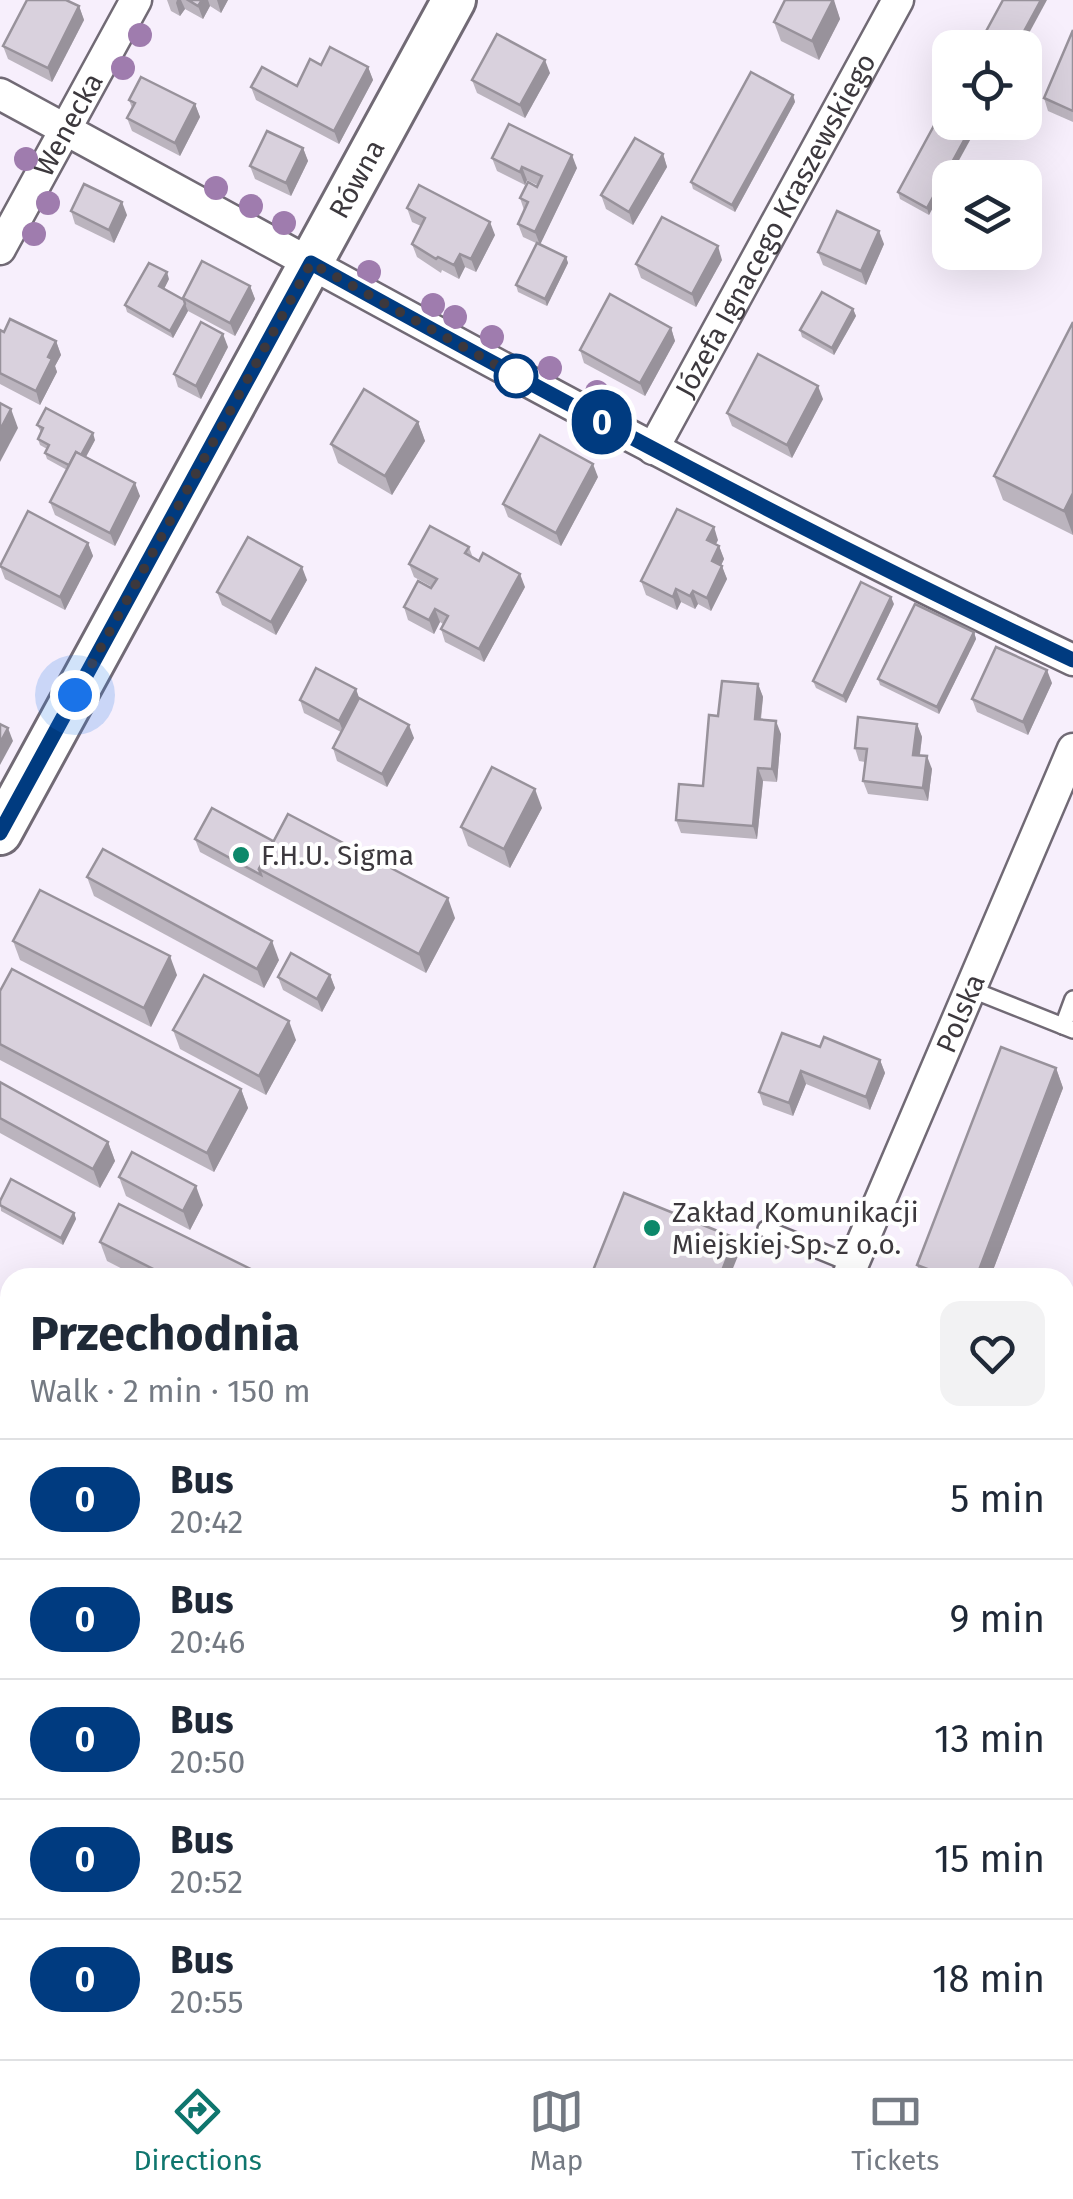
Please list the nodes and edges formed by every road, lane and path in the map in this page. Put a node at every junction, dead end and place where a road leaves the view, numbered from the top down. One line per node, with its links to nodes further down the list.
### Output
1 (136, 0): 5 (street, Wenecka)
2 (454, 0): 7 (street, Równa)
3 (898, 0): 8 (street, Józefa Ignacego Kraszewskiego)
4 (0, 94): 5 (street)
5 (65, 129): 6 (street, Wenecka); 7 (street)
6 (0, 249)
7 (311, 263): 8 (street); 11 (street, Równa)
8 (653, 448): 9 (street)
9 (1073, 660)
10 (1073, 749): 12 (street, Polska)
11 (0, 833)
12 (970, 989): 14 (lane); 17 (street, Polska)
13 (1073, 999): 14 (lane)
14 (1068, 1028)
15 (766, 1229): 16 (lane)
16 (843, 1268)
17 (850, 1268)

